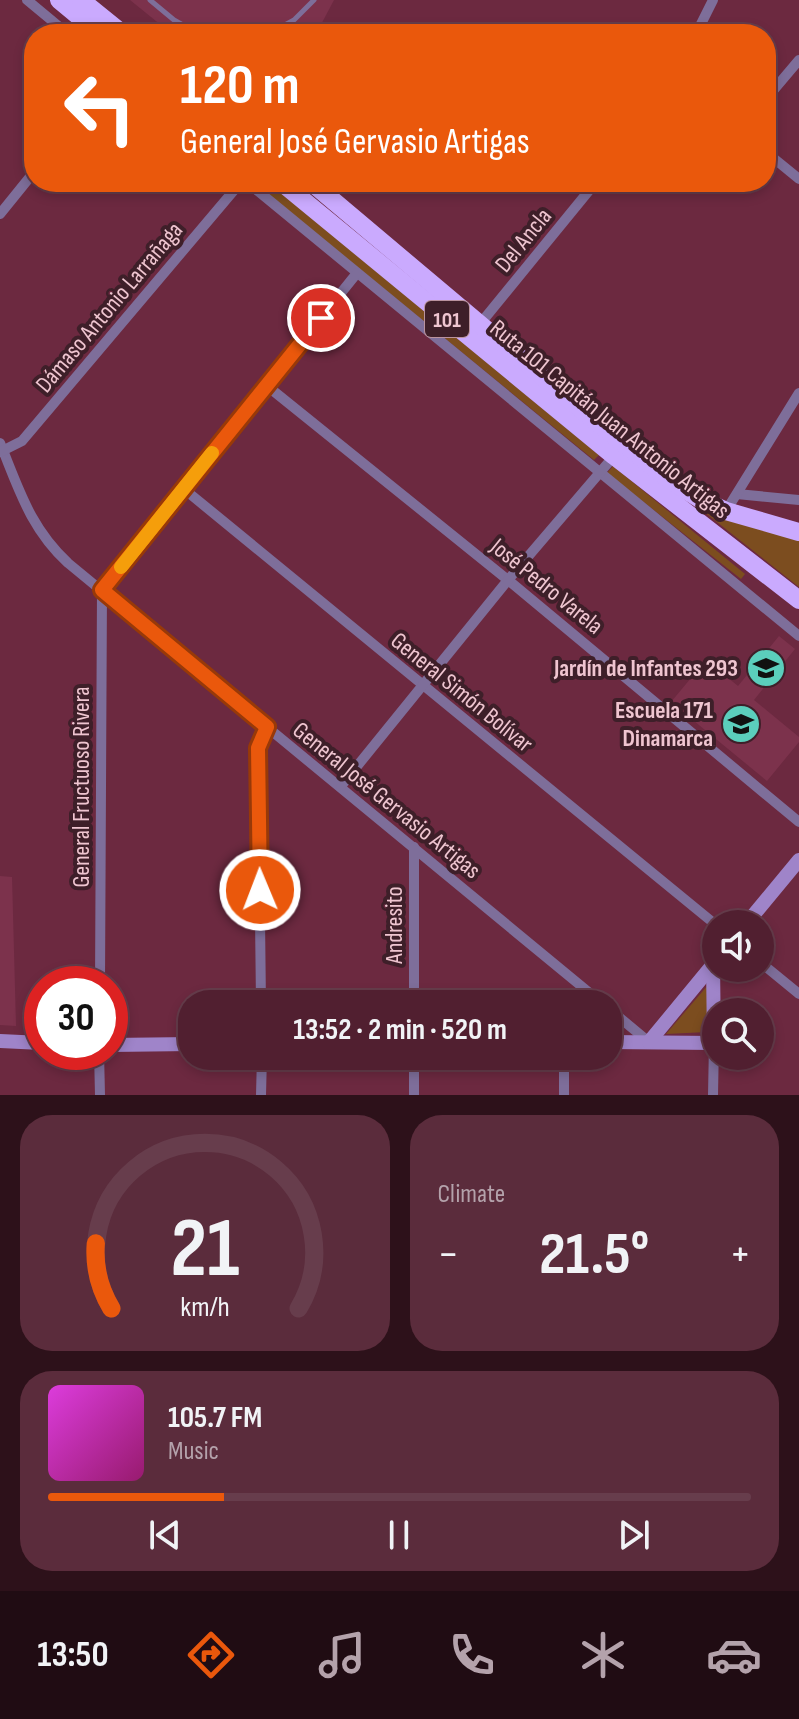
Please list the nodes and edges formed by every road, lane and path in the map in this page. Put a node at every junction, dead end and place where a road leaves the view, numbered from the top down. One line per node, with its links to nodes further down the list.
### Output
1 (27, 0): 7 (street)
2 (59, 0): 8 (highway)
3 (81, 0): 9 (highway)
4 (150, 0): 10 (lane)
5 (314, 0): 11 (lane)
6 (713, 0): 12 (street)
7 (56, 24)
8 (88, 24)
9 (111, 24)
10 (181, 24)
11 (287, 24)
12 (701, 24)
13 (799, 60): 14 (street)
14 (776, 87)
15 (776, 160): 16 (street)
16 (799, 179)
17 (24, 184): 23 (street)
18 (235, 192): 28 (street, Dámaso Antonio Larrañaga)
19 (256, 192): 24 (street)
20 (293, 192): 29 (highway, Ruta 101 Capitán Juan Antonio Artigas / 101)
21 (323, 192): 25 (highway, Ruta 101 Capitán Juan Antonio Artigas / 101)
22 (588, 192): 25 (street, Del Ancla)
23 (0, 214)
24 (357, 273): 26 (street); 30 (street)
25 (480, 324): 34 (highway, Ruta 101 Capitán Juan Antonio Artigas / 101)
26 (266, 385): 31 (street); 36 (street, José Pedro Varela)
27 (799, 393): 32 (street)
28 (1, 449): 37 (street, General José Gervasio Artigas)
29 (614, 456): 30 (street); 38 (highway, Ruta 101 Capitán Juan Antonio Artigas / 101)
30 (599, 474): 36 (street); 39 (street)
31 (184, 489): 37 (street); 40 (street, General Simón Bolívar)
32 (737, 494): 33 (street); 34 (street)
33 (799, 500)
34 (726, 511): 35 (highway, Ruta 101 Capitán Juan Antonio Artigas / 101)
35 (799, 532)
36 (508, 580): 40 (street); 43 (street, José Pedro Varela)
37 (102, 590): 41 (street, General José Gervasio Artigas); 48 (street, General Fructuoso Rivera)
38 (799, 600)
39 (799, 636)
40 (423, 685): 42 (street); 47 (street, General Simón Bolívar)
41 (267, 727): 42 (street, General José Gervasio Artigas); 51 (street)
42 (341, 786): 44 (street, General José Gervasio Artigas)
43 (799, 822)
44 (414, 847): 52 (street, Andresito); 53 (street, General José Gervasio Artigas)
45 (799, 860): 46 (street)
46 (758, 910)
47 (702, 914)
48 (100, 966)
49 (774, 973): 54 (street)
50 (702, 978): 59 (street)
51 (261, 990)
52 (414, 990)
53 (586, 990)
54 (799, 994)
55 (622, 1020): 59 (street)
56 (0, 1041): 57 (street)
57 (24, 1042)
58 (622, 1042): 59 (street)
59 (649, 1042): 60 (street)
60 (702, 1043)
61 (178, 1044): 62 (street)
62 (128, 1045)
63 (99, 1070): 68 (street)
64 (262, 1070): 69 (street)
65 (414, 1070): 70 (street)
66 (564, 1070): 71 (street)
67 (713, 1070): 72 (street)
68 (100, 1095)
69 (261, 1095)
70 (414, 1095)
71 (564, 1095)
72 (713, 1095)

